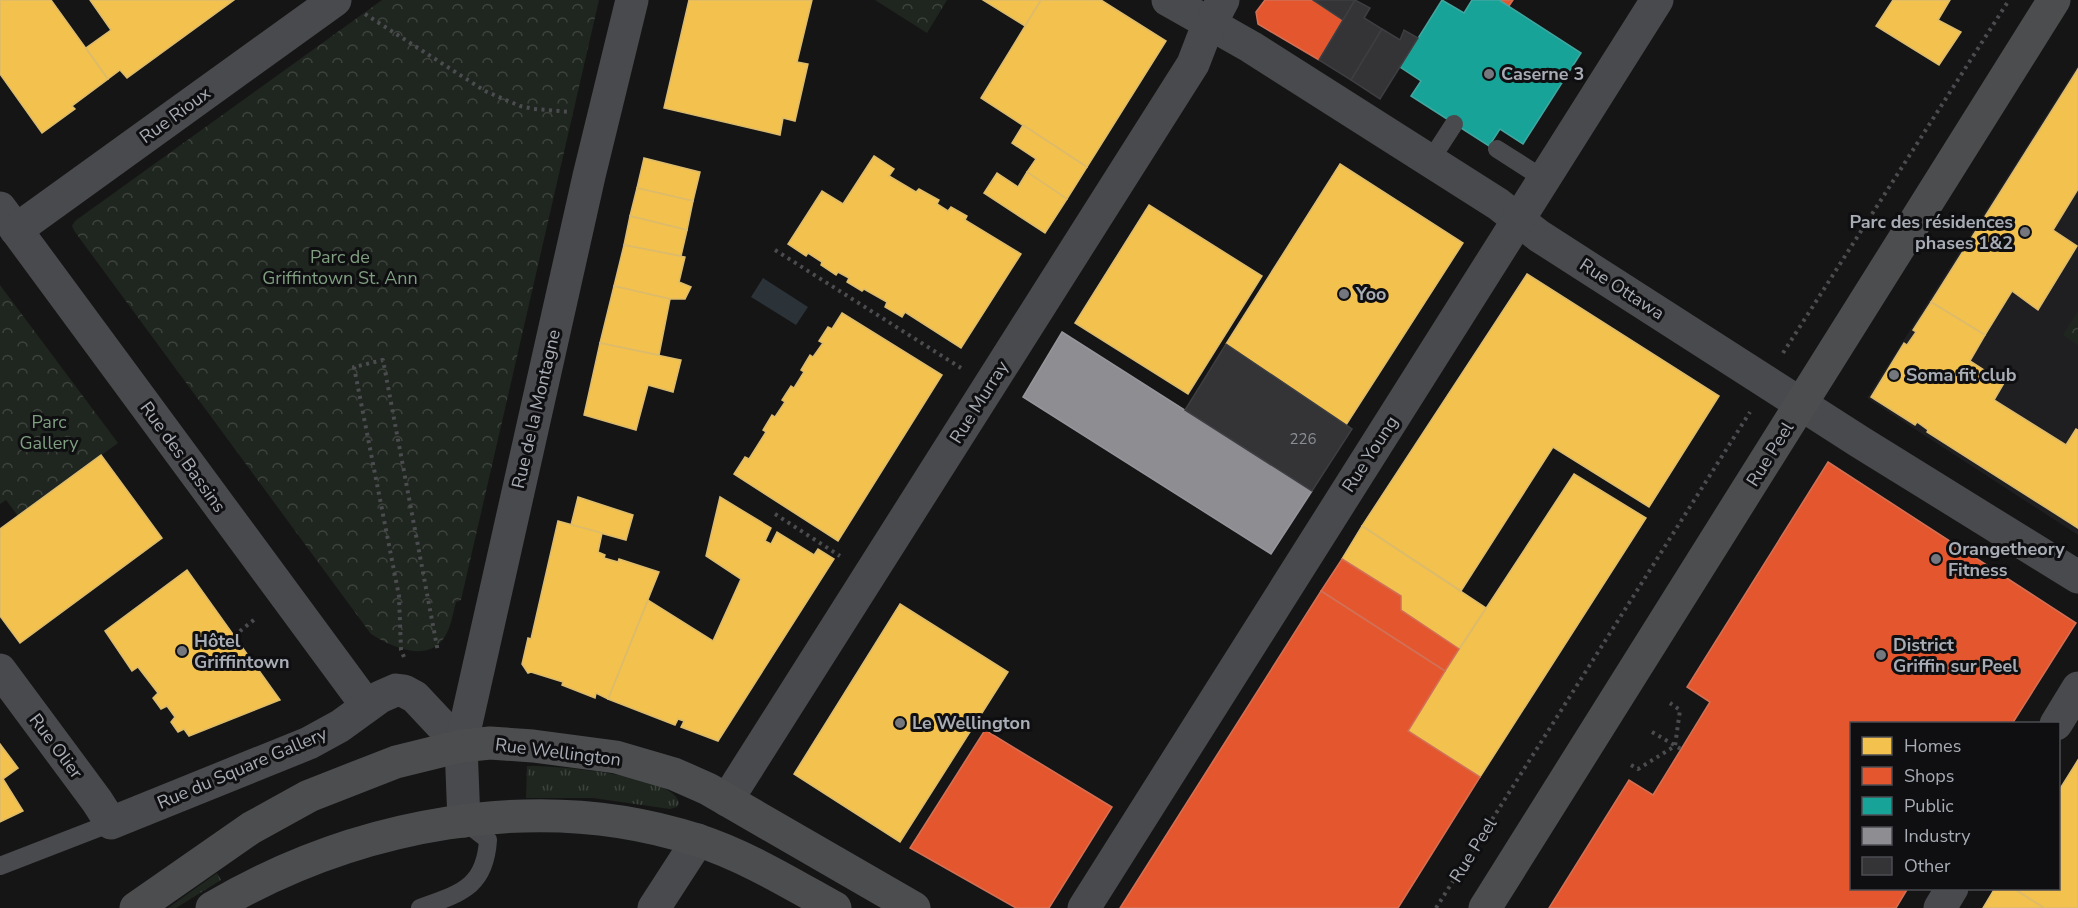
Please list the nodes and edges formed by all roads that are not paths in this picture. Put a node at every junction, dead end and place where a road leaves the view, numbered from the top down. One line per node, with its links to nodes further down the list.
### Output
1 (632, 0): 19 (street, Rue de la Montagne)
2 (1168, 0): 6 (street, Rue Ottawa)
3 (1657, 0): 10 (street, Rue Young)
4 (2054, 0): 13 (main road, Rue Peel)
5 (345, 4): 11 (street, Rue Rioux)
6 (1217, 12): 9 (street, Rue Ottawa); 20 (street, Rue Murray)
7 (1454, 124): 9 (lane)
8 (1497, 149): 10 (lane)
9 (1430, 161): 12 (street, Rue Ottawa)
10 (1544, 179): 12 (street, Rue Young)
11 (8, 219): 17 (street, Rue des Bassins)
12 (1518, 221): 13 (street, Rue Ottawa); 32 (street, Rue Young)
13 (1801, 402): 14 (street, Rue Ottawa); 33 (main road, Rue Peel)
14 (2078, 577)
15 (0, 670): 22 (street, Rue Olier)
16 (2078, 688): 18 (street)
17 (366, 706): 19 (street, Rue du Square Gallery); 22 (street, Rue du Square Gallery)
18 (2057, 722)
19 (461, 746): 20 (main road, Rue Wellington); 21 (street, Rue de la Montagne); 26 (main road, Rue Wellington)
20 (727, 800): 31 (main road, Rue Wellington)
21 (464, 821): 23 (main road); 27 (main road); 28 (lane)
22 (111, 823): 24 (lane, Rue du Square Gallery)
23 (698, 840): 29 (street); 30 (main road)
24 (0, 866)
25 (1951, 890): 34 (street)
26 (136, 908)
27 (212, 908)
28 (420, 908)
29 (654, 908)
30 (835, 908)
31 (914, 908)
32 (1084, 908)
33 (1485, 908)
34 (1940, 908)

